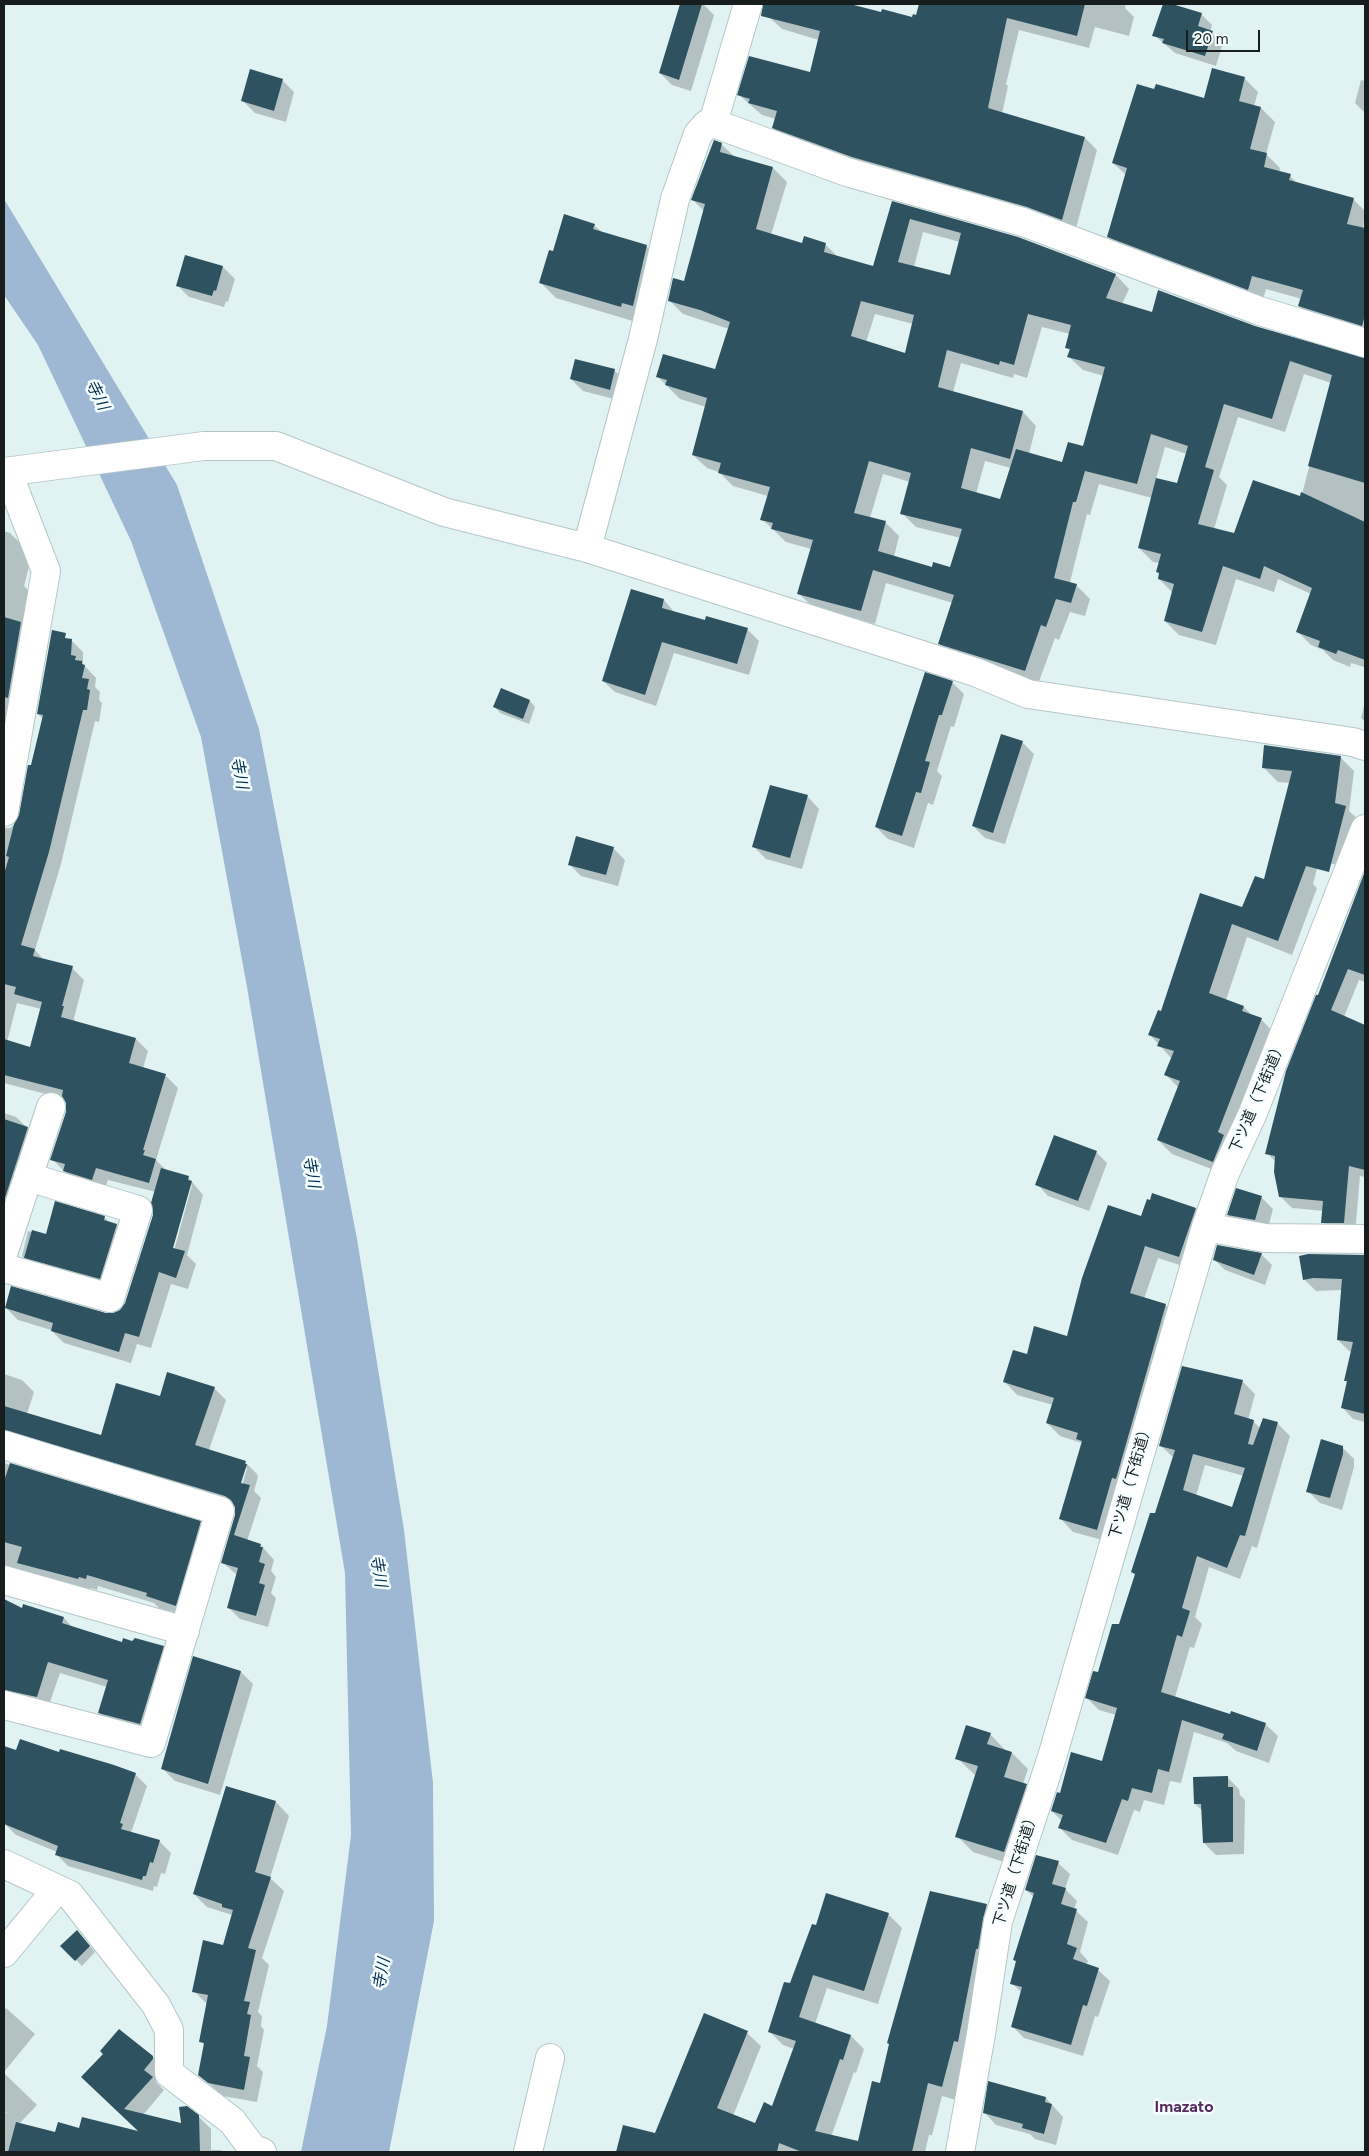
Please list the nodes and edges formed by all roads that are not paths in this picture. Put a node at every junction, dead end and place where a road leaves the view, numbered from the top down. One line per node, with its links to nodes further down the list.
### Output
1 (748, 4): 2 (street)
2 (713, 123): 3 (street); 5 (street)
3 (1365, 343)
4 (6, 472): 5 (street); 7 (street)
5 (587, 548): 6 (street)
6 (1365, 746)
7 (4, 812)
8 (1365, 829): 11 (street, 下ツ道（下街道）)
9 (51, 1107): 10 (street)
10 (28, 1177): 13 (street); 14 (street)
11 (1206, 1227): 12 (street); 25 (street, 下ツ道（下街道）)
12 (1365, 1239)
13 (4, 1251)
14 (4, 1268)
15 (4, 1445): 17 (street)
16 (4, 1580): 17 (street)
17 (185, 1631): 18 (street)
18 (4, 1705)
19 (4, 1864): 20 (street)
20 (57, 1888): 21 (street); 23 (street)
21 (4, 1953)
22 (550, 2058): 24 (street)
23 (256, 2151)
24 (528, 2152)
25 (960, 2152)

